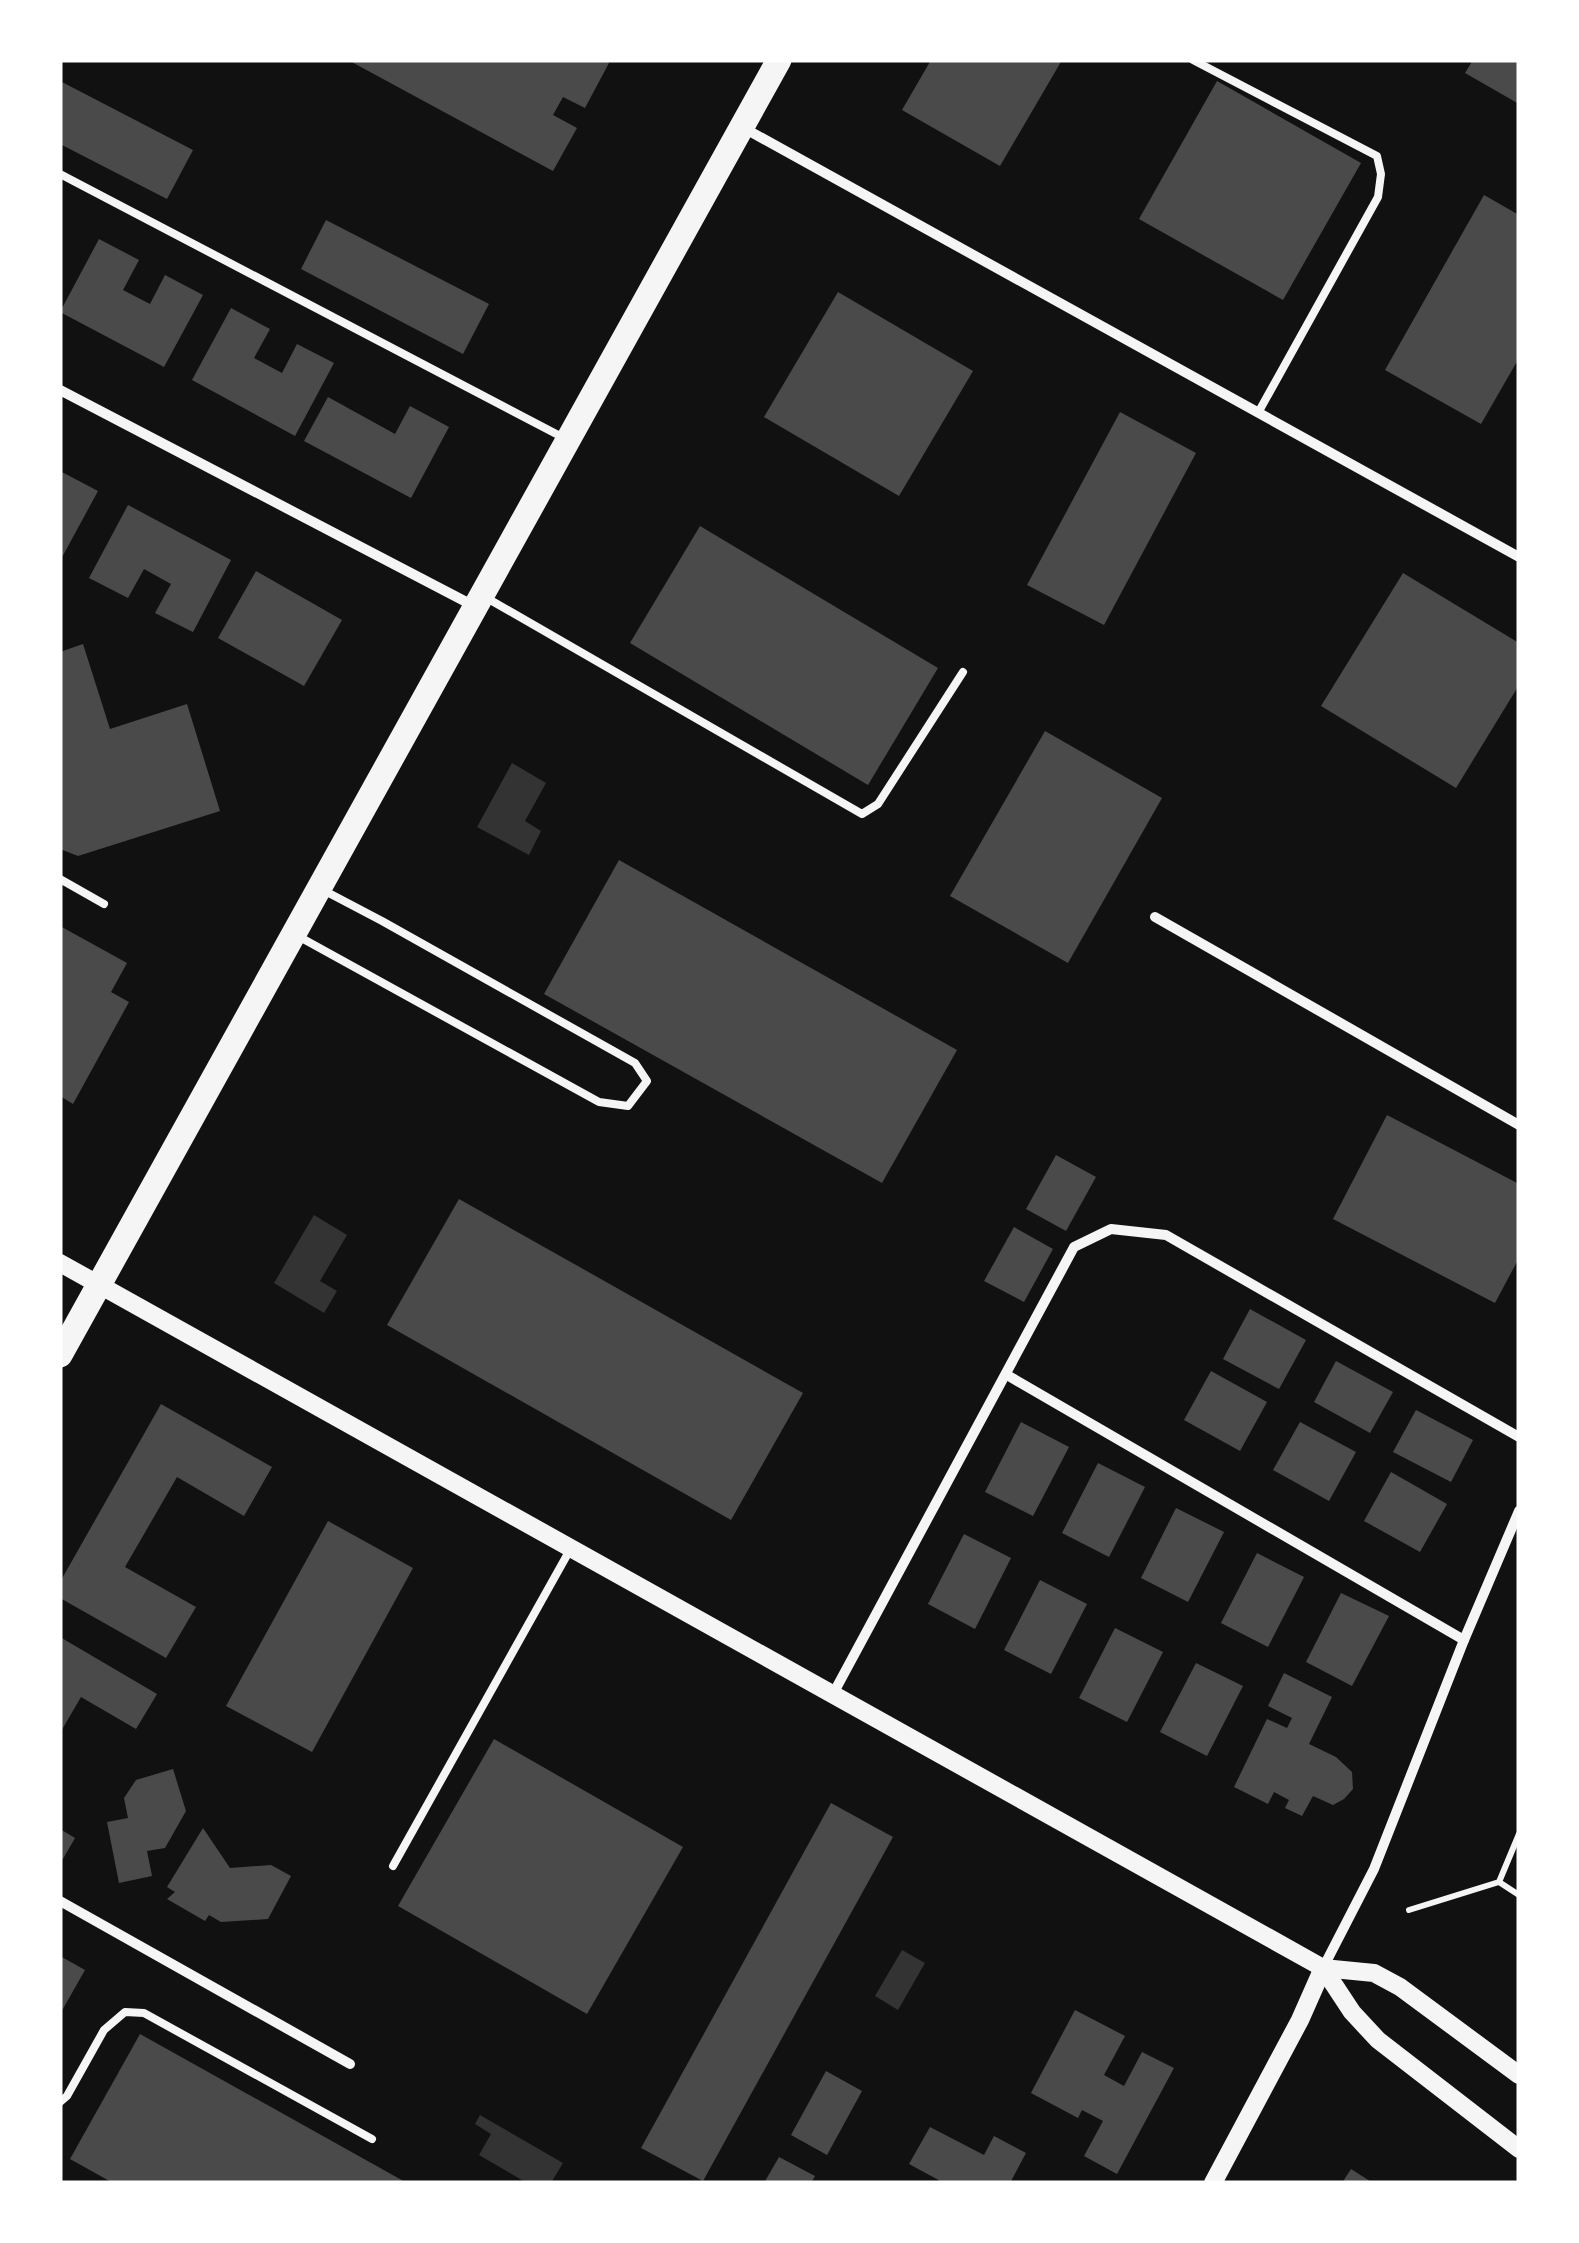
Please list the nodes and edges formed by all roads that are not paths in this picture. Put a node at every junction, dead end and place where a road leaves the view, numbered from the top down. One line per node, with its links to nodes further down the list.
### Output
1 (779, 60): 3 (main road)
2 (1193, 60): 6 (lane)
3 (742, 128): 6 (street); 7 (main road)
4 (60, 174): 7 (lane)
5 (60, 390): 9 (street)
6 (1258, 413): 8 (street)
7 (568, 440): 9 (main road)
8 (1519, 557)
9 (478, 601): 10 (lane); 12 (main road)
10 (963, 672)
11 (60, 879): 13 (lane)
12 (319, 888): 15 (main road); 15 (lane)
13 (104, 904)
14 (1154, 917): 16 (street)
15 (294, 934): 18 (main road)
16 (1519, 1125)
17 (60, 1263): 18 (street)
18 (99, 1284): 19 (main road); 23 (street)
19 (60, 1354)
20 (1007, 1374): 21 (street); 24 (street); 25 (street)
21 (1519, 1437)
22 (1519, 1511): 24 (street)
23 (572, 1548): 25 (street); 26 (lane)
24 (1464, 1640): 28 (street)
25 (833, 1694): 28 (street)
26 (393, 1866)
27 (60, 1901): 29 (street)
28 (1323, 1968): 30 (street); 33 (street); 34 (street)
29 (350, 2064)
30 (1519, 2074)
31 (60, 2102): 32 (lane)
32 (372, 2139)
33 (1519, 2149)
34 (1212, 2183)

